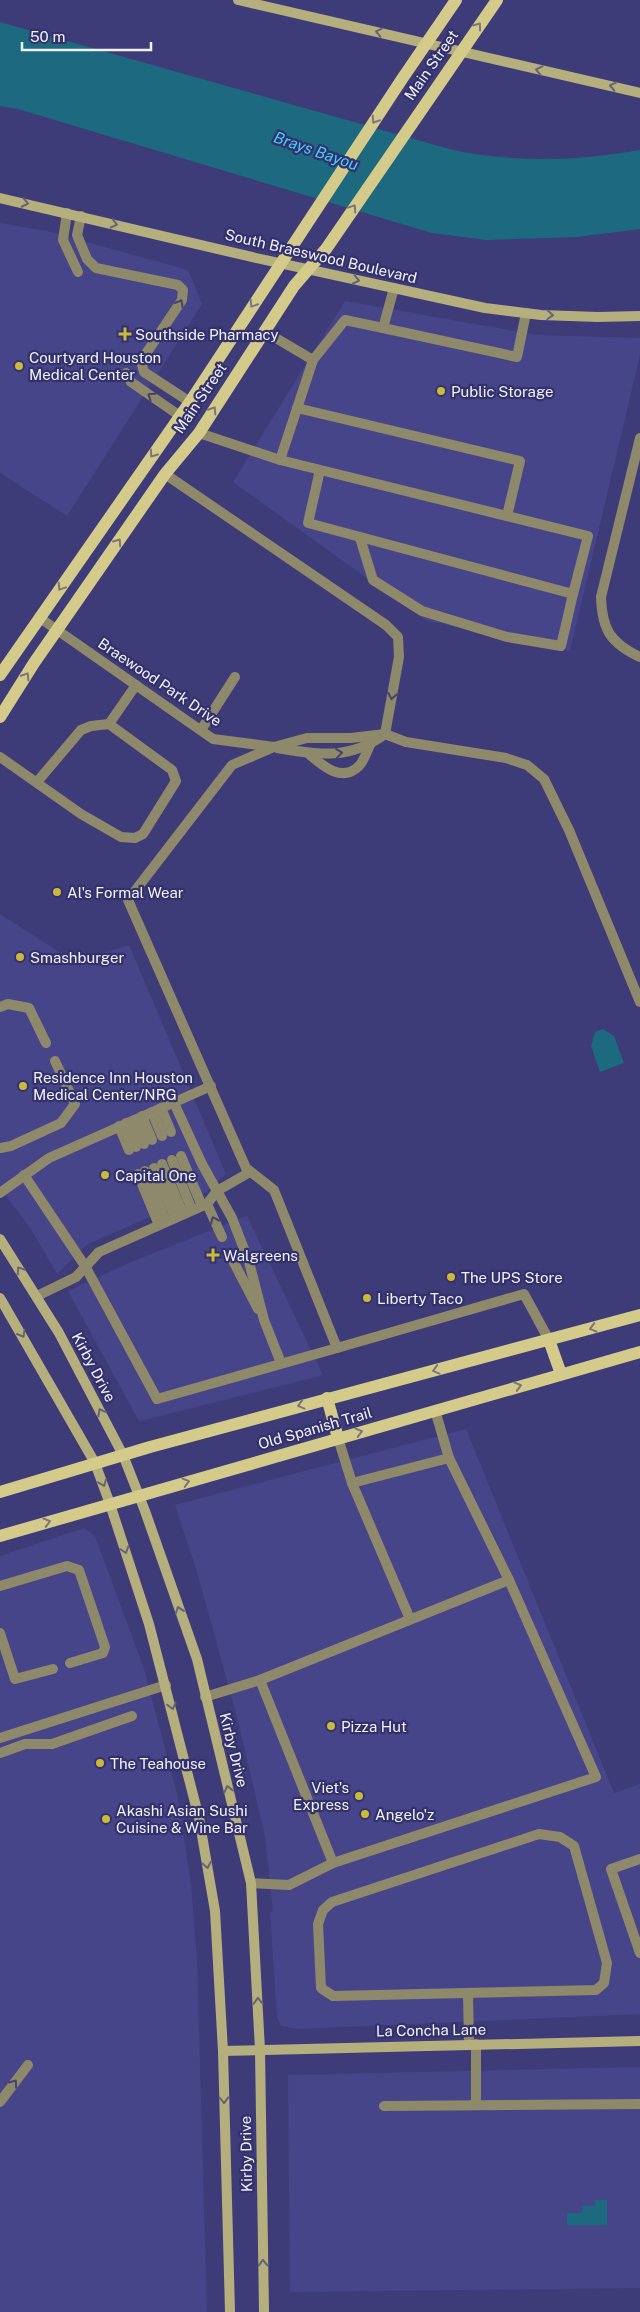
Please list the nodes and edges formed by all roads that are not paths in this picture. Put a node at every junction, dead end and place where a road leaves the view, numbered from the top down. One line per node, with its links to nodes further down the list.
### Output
1 (238, 0): 4 (main road, one-way to 1)
2 (456, 0): 4 (main road, Main Street)
3 (496, 0): 5 (main road, Main Street, one-way to 3)
4 (426, 43): 5 (main road); 10 (main road, Main Street, one-way to 10)
5 (461, 52): 6 (main road, one-way to 5); 11 (main road, Main Street, one-way to 5)
6 (640, 92)
7 (0, 198): 8 (main road, South Braeswood Boulevard, one-way to 8)
8 (67, 213): 9 (main road, South Braeswood Boulevard); 12 (street)
9 (81, 216): 10 (main road, South Braeswood Boulevard, one-way to 10); 20 (street, one-way to 9)
10 (280, 264): 11 (main road, South Braeswood Boulevard); 20 (main road, Main Street, one-way to 20)
11 (308, 270): 13 (main road, South Braeswood Boulevard, one-way to 13); 17 (main road, Main Street)
12 (78, 272)
13 (394, 288): 14 (main road, South Braeswood Boulevard); 16 (street)
14 (526, 312): 15 (main road, South Braeswood Boulevard, one-way to 15); 16 (street)
15 (640, 316)
16 (383, 328): 18 (street)
17 (264, 330): 18 (street); 23 (main road, Main Street, one-way to 17)
18 (313, 360): 21 (street)
19 (126, 373): 22 (street, one-way to 19)
20 (190, 402): 22 (main road, Main Street)
21 (297, 408): 25 (street); 28 (street)
22 (180, 416): 31 (main road, Main Street, one-way to 31)
23 (199, 433): 25 (street); 27 (main road, Main Street)
24 (640, 438): 33 (street)
25 (280, 460): 26 (street)
26 (320, 470): 28 (street); 29 (street)
27 (164, 474): 32 (main road, Main Street, one-way to 27); 40 (street, one-way to 40)
28 (507, 516): 30 (street)
29 (360, 538): 30 (street); 30 (street)
30 (573, 594)
31 (40, 618): 32 (street, Braewood Park Drive); 34 (main road, Main Street)
32 (57, 630): 36 (street, Braewood Park Drive); 37 (main road, Main Street, one-way to 32)
33 (640, 657)
34 (0, 675)
35 (235, 676): 39 (street)
36 (136, 685): 38 (street); 39 (street, Braewood Park Drive)
37 (0, 717)
38 (110, 724): 45 (street); 45 (street)
39 (201, 730): 42 (street, Braewood Park Drive)
40 (385, 734): 41 (street); 42 (street); 46 (street)
41 (370, 745): 43 (street, Braewood Park Drive, one-way to 41); 43 (street)
42 (274, 747): 43 (street, Braewood Park Drive); 50 (street)
43 (309, 754)
44 (0, 757): 45 (street)
45 (37, 782)
46 (640, 1002)
47 (0, 1007): 48 (street)
48 (46, 1043)
49 (55, 1061): 55 (street)
50 (211, 1086): 51 (street); 57 (street)
51 (174, 1103): 52 (street); 59 (street)
52 (156, 1110): 53 (street); 54 (street)
53 (130, 1122): 54 (street); 54 (street); 58 (street)
54 (149, 1142)
55 (0, 1148)
56 (159, 1165): 61 (street); 61 (street); 61 (street)
57 (250, 1172): 59 (street); 71 (street)
58 (24, 1175): 60 (street); 65 (street)
59 (217, 1191): 61 (street); 69 (street)
60 (0, 1192)
61 (184, 1214): 62 (street, one-way to 61); 65 (street)
62 (222, 1237)
63 (0, 1239): 66 (main road, Kirby Drive, one-way to 63)
64 (230, 1255): 69 (street)
65 (86, 1266): 66 (street); 73 (street)
66 (37, 1296): 78 (main road, Kirby Drive, one-way to 66)
67 (0, 1298): 80 (main road, Kirby Drive, one-way to 80)
68 (640, 1315): 70 (main road, Old Spanish Trail, one-way to 70)
69 (264, 1320): 73 (street)
70 (549, 1340): 71 (street); 74 (main road); 75 (main road, Old Spanish Trail, one-way to 75)
71 (337, 1348): 73 (street)
72 (640, 1352): 74 (main road, Old Spanish Trail)
73 (281, 1363)
74 (561, 1374): 76 (main road, Old Spanish Trail, one-way to 74)
75 (327, 1398): 77 (main road); 78 (main road, Old Spanish Trail, one-way to 78)
76 (435, 1410): 77 (main road, Old Spanish Trail, one-way to 76); 79 (street)
77 (338, 1438): 81 (street); 83 (main road, Old Spanish Trail, one-way to 77)
78 (123, 1455): 80 (main road, Old Spanish Trail); 83 (main road, Kirby Drive)
79 (448, 1458): 81 (street); 86 (street)
80 (95, 1463): 82 (main road, Old Spanish Trail); 84 (main road, Kirby Drive, one-way to 84)
81 (352, 1483): 88 (street)
82 (0, 1492)
83 (139, 1496): 84 (main road, Old Spanish Trail); 94 (main road, Kirby Drive, one-way to 83)
84 (110, 1504): 85 (main road, Old Spanish Trail, one-way to 84); 93 (main road, Kirby Drive, one-way to 93)
85 (0, 1536)
86 (509, 1580): 88 (street); 99 (street)
87 (0, 1586): 90 (street)
88 (410, 1619): 92 (street)
89 (0, 1633): 91 (street)
90 (70, 1663)
91 (53, 1669)
92 (260, 1680): 94 (street); 99 (street)
93 (166, 1686): 96 (street); 106 (main road, Kirby Drive, one-way to 106)
94 (205, 1698): 100 (main road, Kirby Drive, one-way to 94)
95 (132, 1716): 97 (street)
96 (0, 1738)
97 (0, 1753)
98 (640, 1859): 101 (street)
99 (334, 1864): 100 (street)
100 (251, 1883): 105 (main road, Kirby Drive, one-way to 100)
101 (640, 1953)
102 (468, 1993): 102 (street); 104 (street)
103 (640, 2041): 104 (main road, La Concha Lane)
104 (472, 2044): 105 (main road, La Concha Lane); 110 (street)
105 (260, 2050): 106 (main road, La Concha Lane); 113 (main road, Kirby Drive, one-way to 105)
106 (223, 2052): 112 (main road, Kirby Drive, one-way to 112)
107 (28, 2065): 108 (street, one-way to 107)
108 (0, 2102)
109 (640, 2104): 110 (street)
110 (476, 2105): 111 (street)
111 (384, 2106)
112 (230, 2312)
113 (264, 2312)

